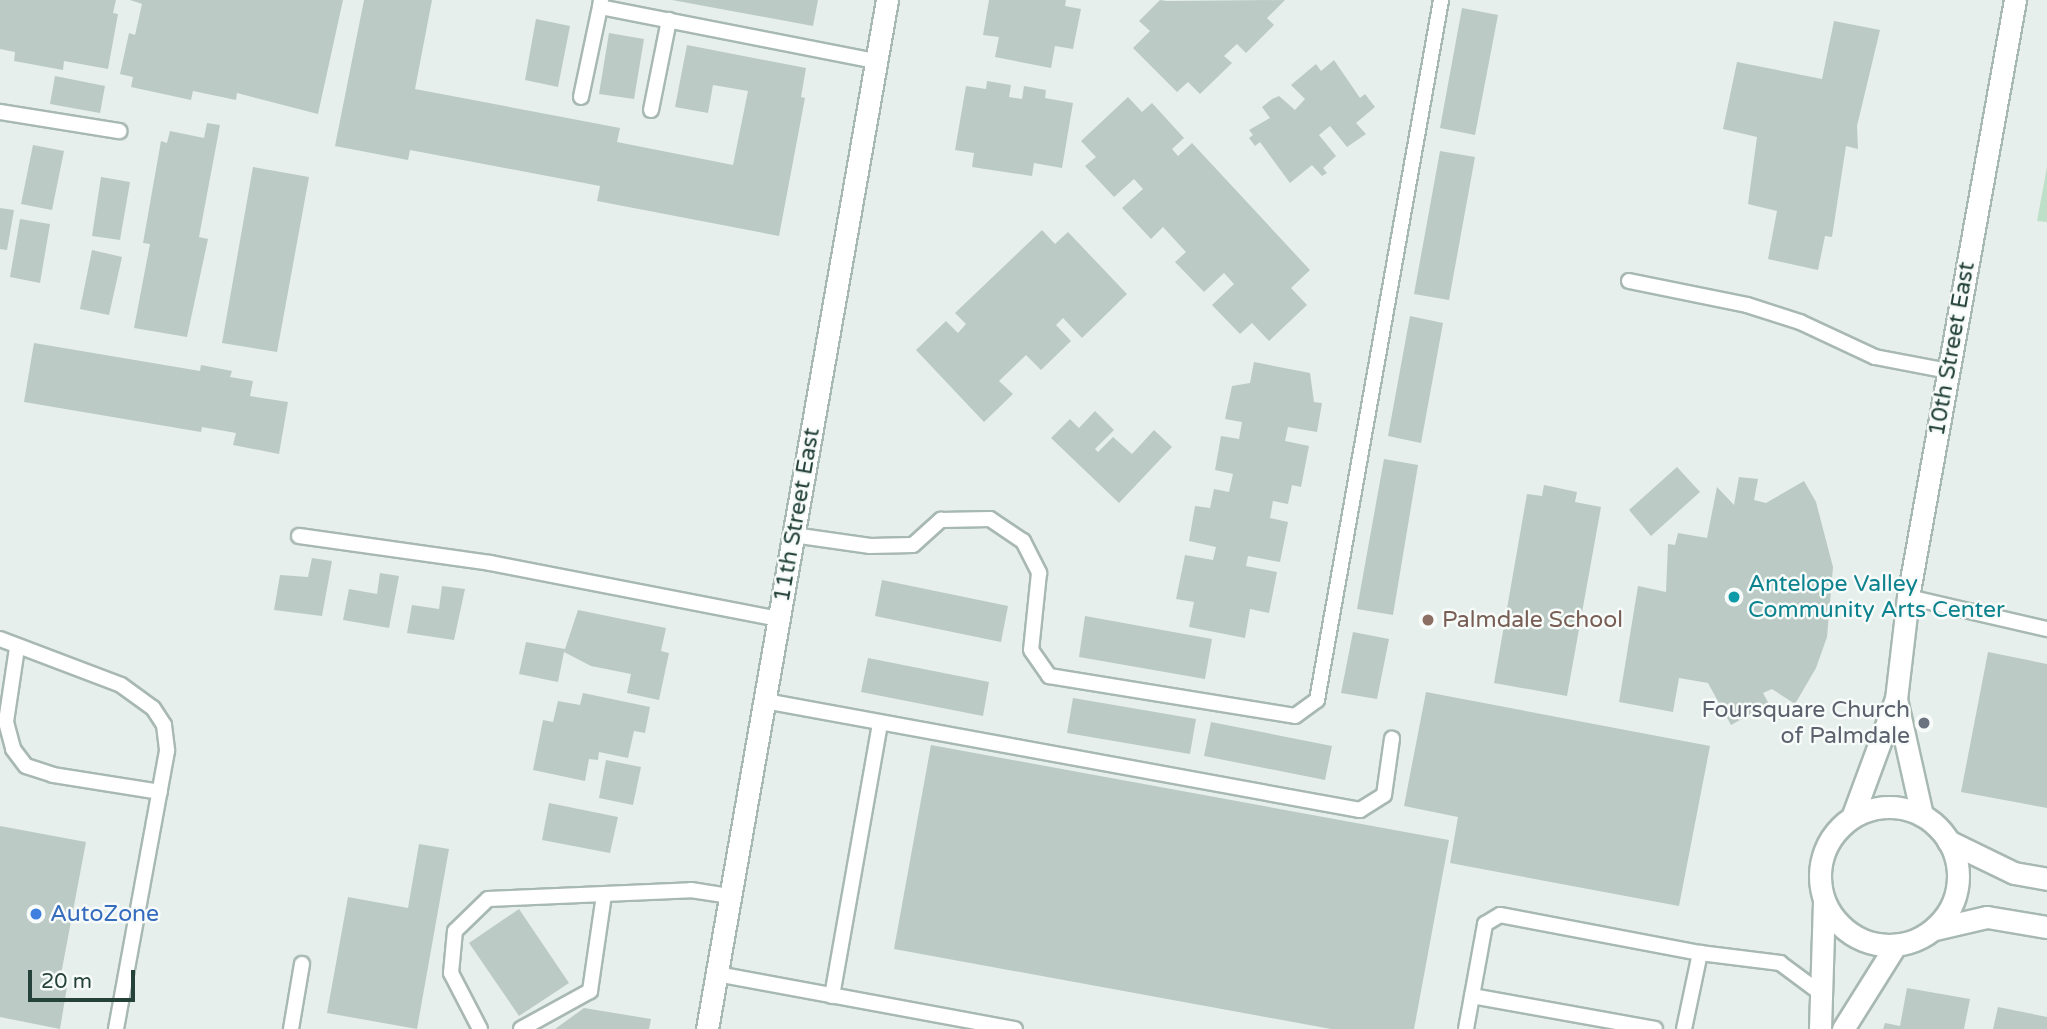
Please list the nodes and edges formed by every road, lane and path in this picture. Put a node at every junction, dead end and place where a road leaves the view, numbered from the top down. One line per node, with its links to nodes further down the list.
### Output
1 (887, 0): 6 (main road, 11th Street East)
2 (1441, 0): 13 (lane)
3 (2015, 0): 12 (main road, 10th Street East)
4 (601, 3): 5 (lane); 7 (lane)
5 (669, 20): 6 (lane); 8 (lane)
6 (876, 61): 13 (main road, 11th Street East)
7 (581, 97)
8 (651, 110)
9 (0, 112): 10 (lane)
10 (119, 131)
11 (1629, 281): 12 (lane)
12 (1948, 371): 15 (main road, 10th Street East)
13 (793, 535): 16 (main road, 11th Street East)
14 (299, 536): 16 (lane)
15 (1908, 597): 17 (lane); 20 (main road, 10th Street East)
16 (778, 619): 21 (main road, 11th Street East)
17 (2047, 629)
18 (0, 639): 19 (lane)
19 (17, 648): 24 (lane); 24 (lane)
20 (1896, 699): 25 (main road, 10th Street East); 26 (main road, 10th Street East)
21 (765, 701): 22 (lane); 30 (main road, 11th Street East)
22 (880, 723): 23 (lane); 39 (lane)
23 (1392, 739)
24 (160, 792): 41 (lane)
25 (1853, 815): 26 (main road); 31 (main road)
26 (1922, 815): 27 (main road)
27 (1948, 841): 28 (main road); 33 (main road)
28 (2047, 879)
29 (604, 895): 30 (lane); 43 (lane); 44 (lane)
30 (729, 896): 37 (main road, 11th Street East)
31 (1824, 901): 34 (main road); 38 (main road)
32 (2047, 927): 33 (main road)
33 (1934, 929): 34 (main road)
34 (1895, 946): 51 (main road)
35 (1700, 953): 38 (lane); 40 (lane); 49 (lane)
36 (302, 964): 42 (lane)
37 (717, 974): 39 (lane); 45 (main road, 11th Street East)
38 (1819, 992): 50 (main road)
39 (832, 996): 46 (lane)
40 (1472, 996): 47 (lane); 48 (lane)
41 (116, 1029)
42 (291, 1029)
43 (480, 1029)
44 (521, 1029)
45 (707, 1029)
46 (1015, 1029)
47 (1466, 1029)
48 (1655, 1029)
49 (1684, 1029)
50 (1819, 1029)
51 (1843, 1029)

